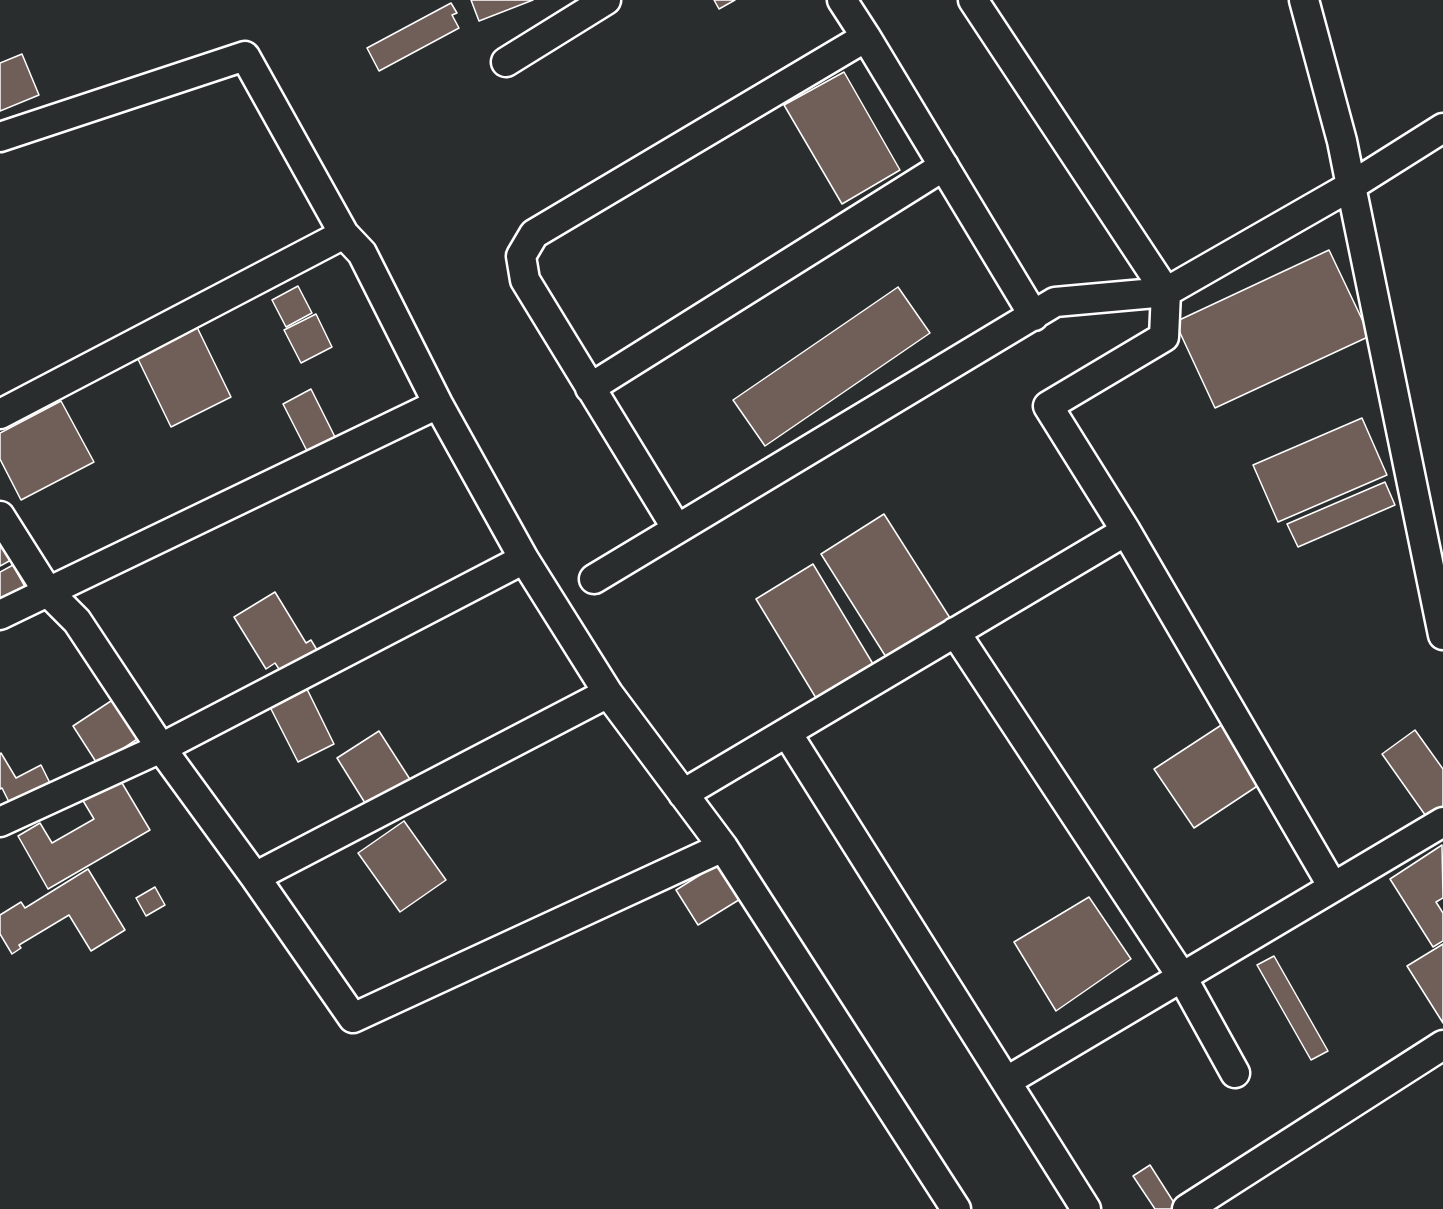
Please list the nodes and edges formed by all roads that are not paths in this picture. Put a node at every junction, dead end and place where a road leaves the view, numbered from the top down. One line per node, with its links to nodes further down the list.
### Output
1 (842, 0): 5 (street)
2 (974, 0): 12 (street)
3 (1304, 0): 10 (street)
4 (602, 1): 6 (street)
5 (866, 38): 9 (street); 14 (street)
6 (506, 62)
7 (1443, 128): 10 (street)
8 (0, 137): 11 (street)
9 (944, 166): 13 (street); 14 (street)
10 (1351, 186): 12 (street); 25 (street)
11 (344, 234): 15 (street); 16 (street)
12 (1166, 292): 13 (street); 19 (street)
13 (1034, 316): 18 (street)
14 (590, 388): 18 (street)
15 (438, 404): 20 (street); 22 (street)
16 (0, 414)
17 (0, 516): 22 (street)
18 (676, 529): 21 (street)
19 (1126, 531): 24 (street); 34 (street)
20 (524, 559): 26 (street); 28 (street)
21 (594, 579)
22 (48, 592): 23 (street); 28 (street)
23 (0, 615)
24 (956, 633): 27 (street); 35 (street)
25 (1443, 635)
26 (608, 693): 29 (street); 33 (street)
27 (787, 733): 29 (street); 38 (street)
28 (161, 748): 30 (street); 33 (street)
29 (683, 794): 32 (street)
30 (0, 822)
31 (1443, 822): 34 (street)
32 (723, 847): 33 (street); 39 (street)
33 (255, 877)
34 (1333, 887): 35 (street)
35 (1182, 977): 37 (street); 38 (street)
36 (1443, 1045): 41 (street)
37 (1235, 1073)
38 (1007, 1081): 40 (street)
39 (956, 1209)
40 (1086, 1209)
41 (1187, 1209)

